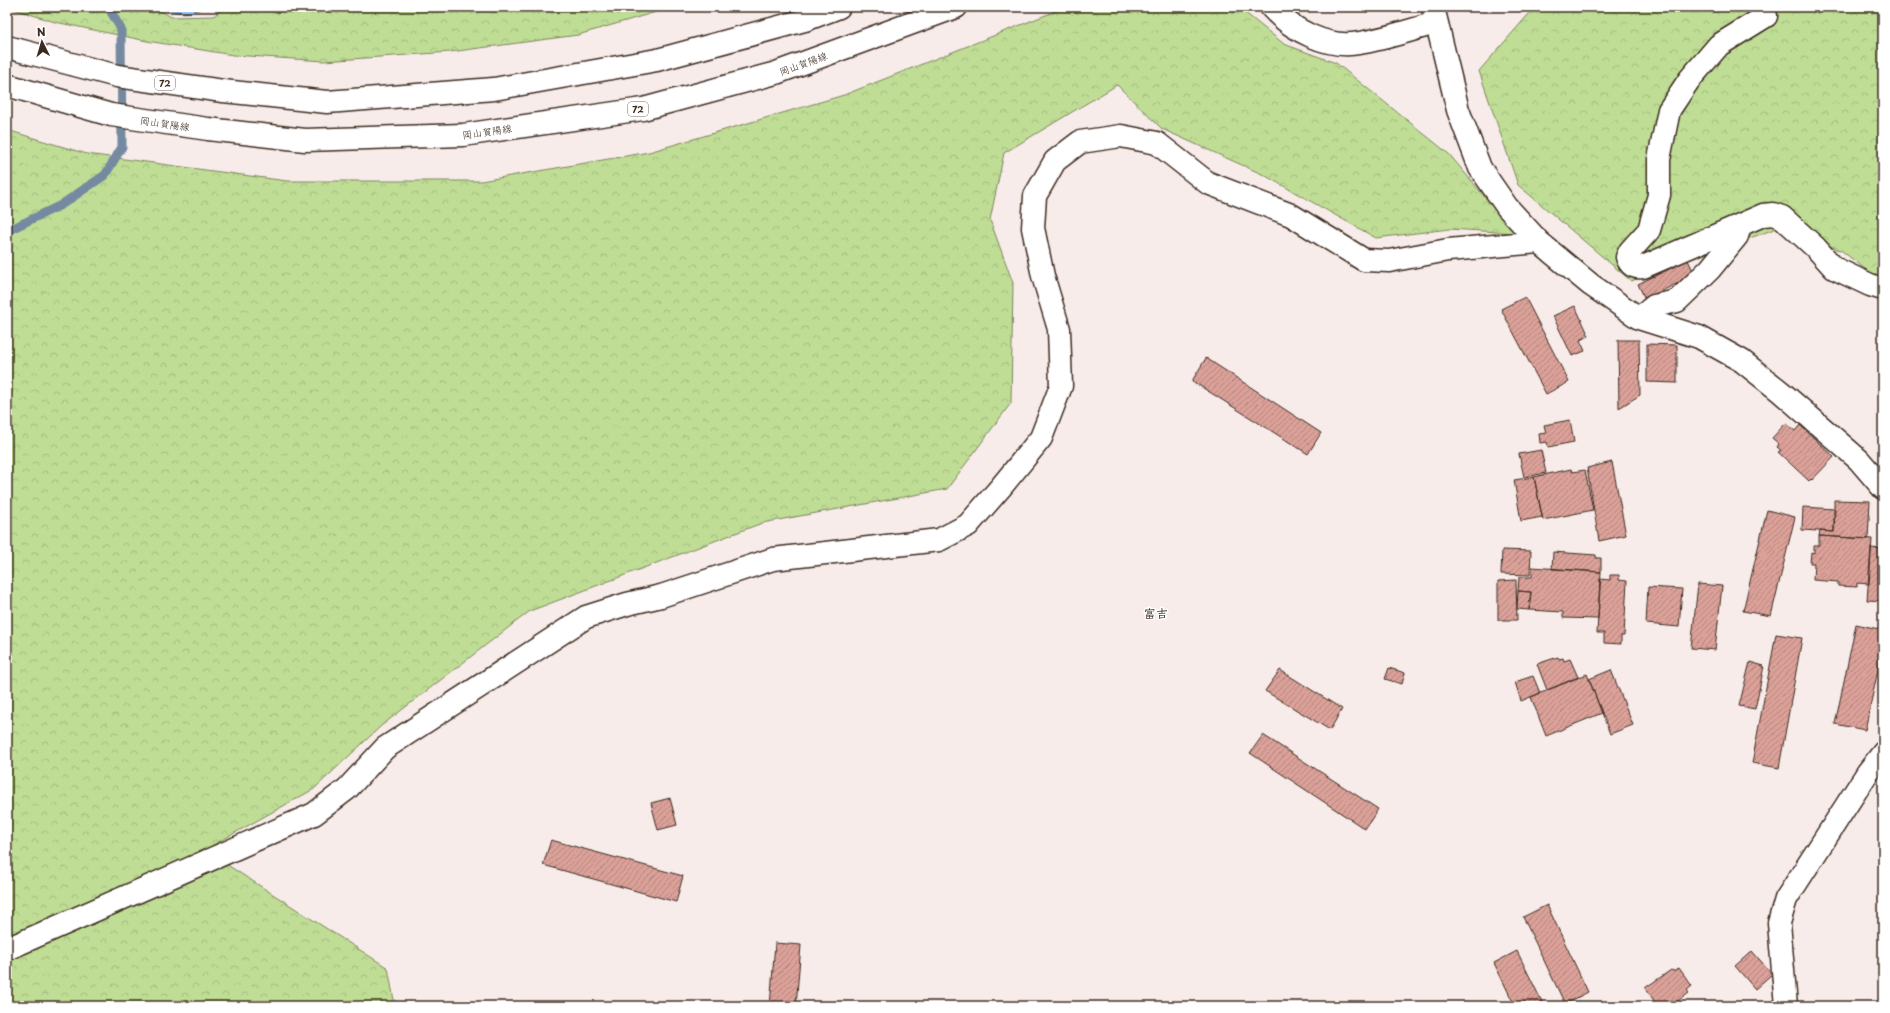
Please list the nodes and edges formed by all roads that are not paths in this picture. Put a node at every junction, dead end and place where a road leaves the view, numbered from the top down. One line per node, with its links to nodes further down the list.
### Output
1 (839, 7): 6 (street, 72)
2 (956, 7): 7 (street, 岡山賀陽線 / 72)
3 (1271, 7): 4 (street)
4 (1434, 15): 9 (street)
5 (1766, 16): 8 (street)
6 (7, 47)
7 (7, 85)
8 (1740, 226): 10 (street); 11 (street)
9 (1539, 242): 11 (street); 14 (street)
10 (1883, 289)
11 (1639, 318): 12 (street)
12 (1883, 488)
13 (1883, 753): 15 (street)
14 (7, 949)
15 (1786, 1006)

